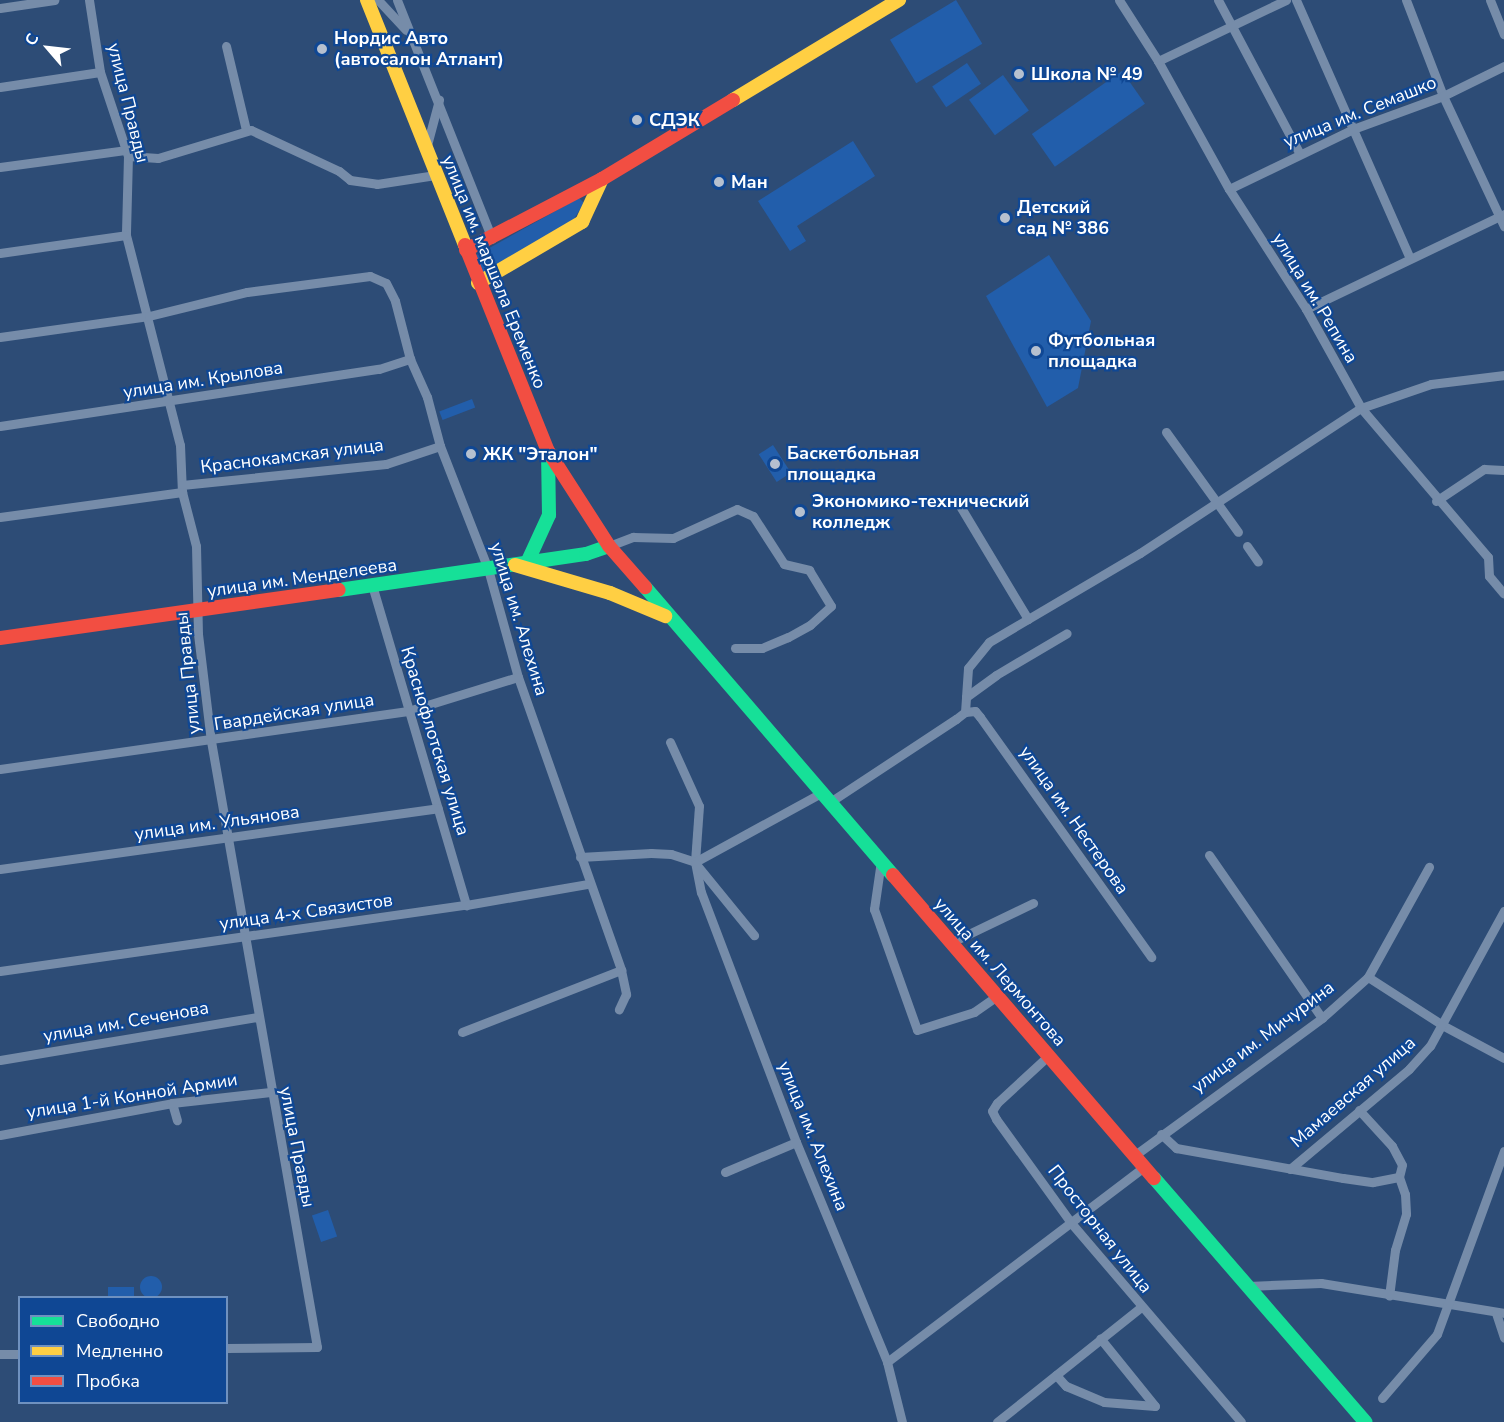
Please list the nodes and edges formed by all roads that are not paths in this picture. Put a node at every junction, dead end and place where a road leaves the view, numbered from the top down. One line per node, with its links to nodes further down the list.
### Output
1 (54, 0): 13 (street)
2 (89, 0): 20 (street, улица Правды)
3 (367, 0): 26 (main road, улица им. маршала Еременко)
4 (378, 0): 15 (street)
5 (397, 0): 15 (street)
6 (900, 0): 31 (main road)
7 (1119, 0): 18 (street, улица им. Репина)
8 (1218, 0): 14 (street)
9 (1286, 0): 14 (street)
10 (1296, 0): 24 (street)
11 (1406, 0): 22 (street)
12 (1490, 0): 16 (street)
13 (0, 9)
14 (1232, 27): 18 (street); 28 (street)
15 (410, 34): 23 (street)
16 (1504, 34)
17 (226, 46): 25 (street)
18 (1158, 61): 32 (street, улица им. Репина)
19 (1504, 66): 22 (street, улица им. Семашко)
20 (100, 72): 21 (street); 27 (street, улица Правды)
21 (0, 87)
22 (1443, 96): 24 (street, улица им. Семашко); 33 (street)
23 (439, 100): 26 (street); 36 (street)
24 (1353, 129): 28 (street, улица им. Семашко); 39 (street)
25 (246, 130): 27 (street); 30 (street)
26 (425, 150): 30 (main road, улица им. маршала Еременко)
27 (127, 153): 29 (street); 35 (street, улица Правды)
28 (1300, 154): 32 (street, улица им. Семашко)
29 (0, 167)
30 (435, 175): 37 (main road, улица им. маршала Еременко)
31 (602, 179): 36 (main road); 40 (main road)
32 (1229, 189): 41 (street, улица им. Репина)
33 (1502, 215): 34 (street); 39 (street)
34 (1504, 226)
35 (126, 235): 38 (street); 42 (street, улица Правды)
36 (492, 239): 37 (main road)
37 (466, 250): 40 (main road, улица им. маршала Еременко)
38 (0, 253)
39 (1410, 258): 41 (street)
40 (478, 283): 51 (main road, улица им. маршала Еременко)
41 (1306, 309): 47 (street, улица им. Репина)
42 (149, 316): 43 (street); 44 (street, улица им. Алехина); 46 (street, улица Правды)
43 (0, 337)
44 (410, 360): 46 (street, улица им. Крылова); 50 (street, улица им. Алехина)
45 (1504, 375): 47 (street)
46 (167, 403): 48 (street, улица им. Крылова); 53 (street, улица Правды)
47 (1361, 408): 54 (street, улица им. Репина); 55 (street)
48 (0, 426)
49 (1167, 432): 55 (street)
50 (440, 446): 53 (street, Краснокамская улица); 63 (street, улица им. Алехина)
51 (548, 451): 59 (main road, улица им. маршала Еременко); 62 (main road)
52 (1504, 470): 54 (street)
53 (182, 488): 57 (street, Краснокамская улица); 66 (street, улица Правды)
54 (1436, 501): 65 (street, улица им. Репина)
55 (1217, 502): 58 (street); 67 (street)
56 (960, 506): 67 (street)
57 (0, 517)
58 (1238, 532)
59 (609, 546): 62 (main road, улица им. Менделеева); 68 (main road, улица им. Лермонтова); 71 (street)
60 (1247, 546): 61 (street)
61 (1258, 562)
62 (521, 564): 63 (main road, улица им. Менделеева); 68 (main road)
63 (488, 569): 64 (main road, улица им. Менделеева); 72 (street, улица им. Алехина)
64 (372, 585): 66 (main road, улица им. Менделеева); 74 (street, Краснофлотская улица)
65 (1504, 594)
66 (197, 611): 70 (main road, улица им. Менделеева); 76 (street, улица Правды)
67 (1028, 619): 73 (street)
68 (679, 625): 79 (main road, улица им. Лермонтова)
69 (1067, 633): 73 (street)
70 (0, 638)
71 (735, 648)
72 (518, 677): 74 (street, Гвардейская улица); 83 (street, улица им. Алехина)
73 (966, 697): 75 (street)
74 (408, 711): 76 (street, Гвардейская улица); 80 (street, Краснофлотская улица)
75 (965, 712): 79 (street); 95 (street, улица им. Нестерова)
76 (211, 741): 78 (street, Гвардейская улица); 81 (street, улица Правды)
77 (670, 742): 85 (street, улица им. Алехина)
78 (0, 769)
79 (826, 798): 84 (main road, улица им. Лермонтова); 85 (street)
80 (438, 808): 81 (street, улица им. Ульянова); 90 (street, Краснофлотская улица)
81 (226, 839): 87 (street, улица им. Ульянова); 93 (street, улица Правды)
82 (1209, 855): 102 (street)
83 (580, 856): 85 (street); 88 (street)
84 (881, 861): 94 (main road, улица им. Лермонтова); 99 (street)
85 (694, 862): 92 (street); 114 (street, улица им. Алехина)
86 (1429, 867): 98 (street, улица им. Мичурина)
87 (0, 869)
88 (588, 884): 90 (street, улица 4-х Связистов); 96 (street)
89 (1033, 903): 94 (street)
90 (466, 905): 93 (street, улица 4-х Связистов)
91 (1504, 911): 103 (street, Мамаевская улица)
92 (754, 935)
93 (245, 938): 97 (street, улица 4-х Связистов); 101 (street, улица Правды)
94 (952, 942): 99 (main road, улица им. Лермонтова)
95 (1151, 957)
96 (621, 970): 100 (street); 104 (street)
97 (0, 971)
98 (1368, 977): 102 (street, улица им. Мичурина); 103 (street)
99 (997, 996): 105 (main road, улица им. Лермонтова)
100 (619, 1009)
101 (258, 1017): 107 (street, улица им. Сеченова); 108 (street, улица Правды)
102 (1322, 1018): 112 (street, улица им. Мичурина)
103 (1444, 1026): 106 (street); 110 (street, Мамаевская улица)
104 (462, 1032)
105 (1048, 1056): 116 (main road, улица им. Лермонтова); 121 (street, Просторная улица)
106 (1504, 1058)
107 (0, 1060)
108 (270, 1092): 109 (street, улица 1-й Конной Армии); 129 (street, улица Правды)
109 (172, 1103): 111 (street); 113 (street, улица 1-й Конной Армии)
110 (1359, 1110): 118 (street, Мамаевская улица); 120 (street)
111 (177, 1120)
112 (1161, 1134): 116 (street, улица им. Мичурина); 118 (street)
113 (0, 1135)
114 (796, 1142): 119 (street); 132 (street, улица им. Алехина)
115 (1504, 1151): 124 (street)
116 (1135, 1155): 117 (main road, улица им. Лермонтова)
117 (1145, 1167): 121 (street); 122 (main road, улица им. Лермонтова)
118 (1290, 1168): 120 (street)
119 (725, 1172)
120 (1399, 1177): 123 (street)
121 (1072, 1224): 125 (street, Просторная улица); 132 (street)
122 (1248, 1286): 123 (street); 138 (main road, улица им. Лермонтова)
123 (1389, 1296): 124 (street)
124 (1451, 1302): 126 (street); 134 (street)
125 (1141, 1307): 127 (street); 137 (street, Просторная улица)
126 (1500, 1313): 128 (street)
127 (1100, 1338): 133 (street); 133 (street)
128 (1504, 1338)
129 (228, 1348)
130 (0, 1354): 131 (street)
131 (18, 1354)
132 (887, 1362): 135 (street, улица им. Алехина)
133 (1056, 1375): 136 (street)
134 (1382, 1398)
135 (902, 1422)
136 (997, 1422)
137 (1241, 1422)
138 (1365, 1422)

